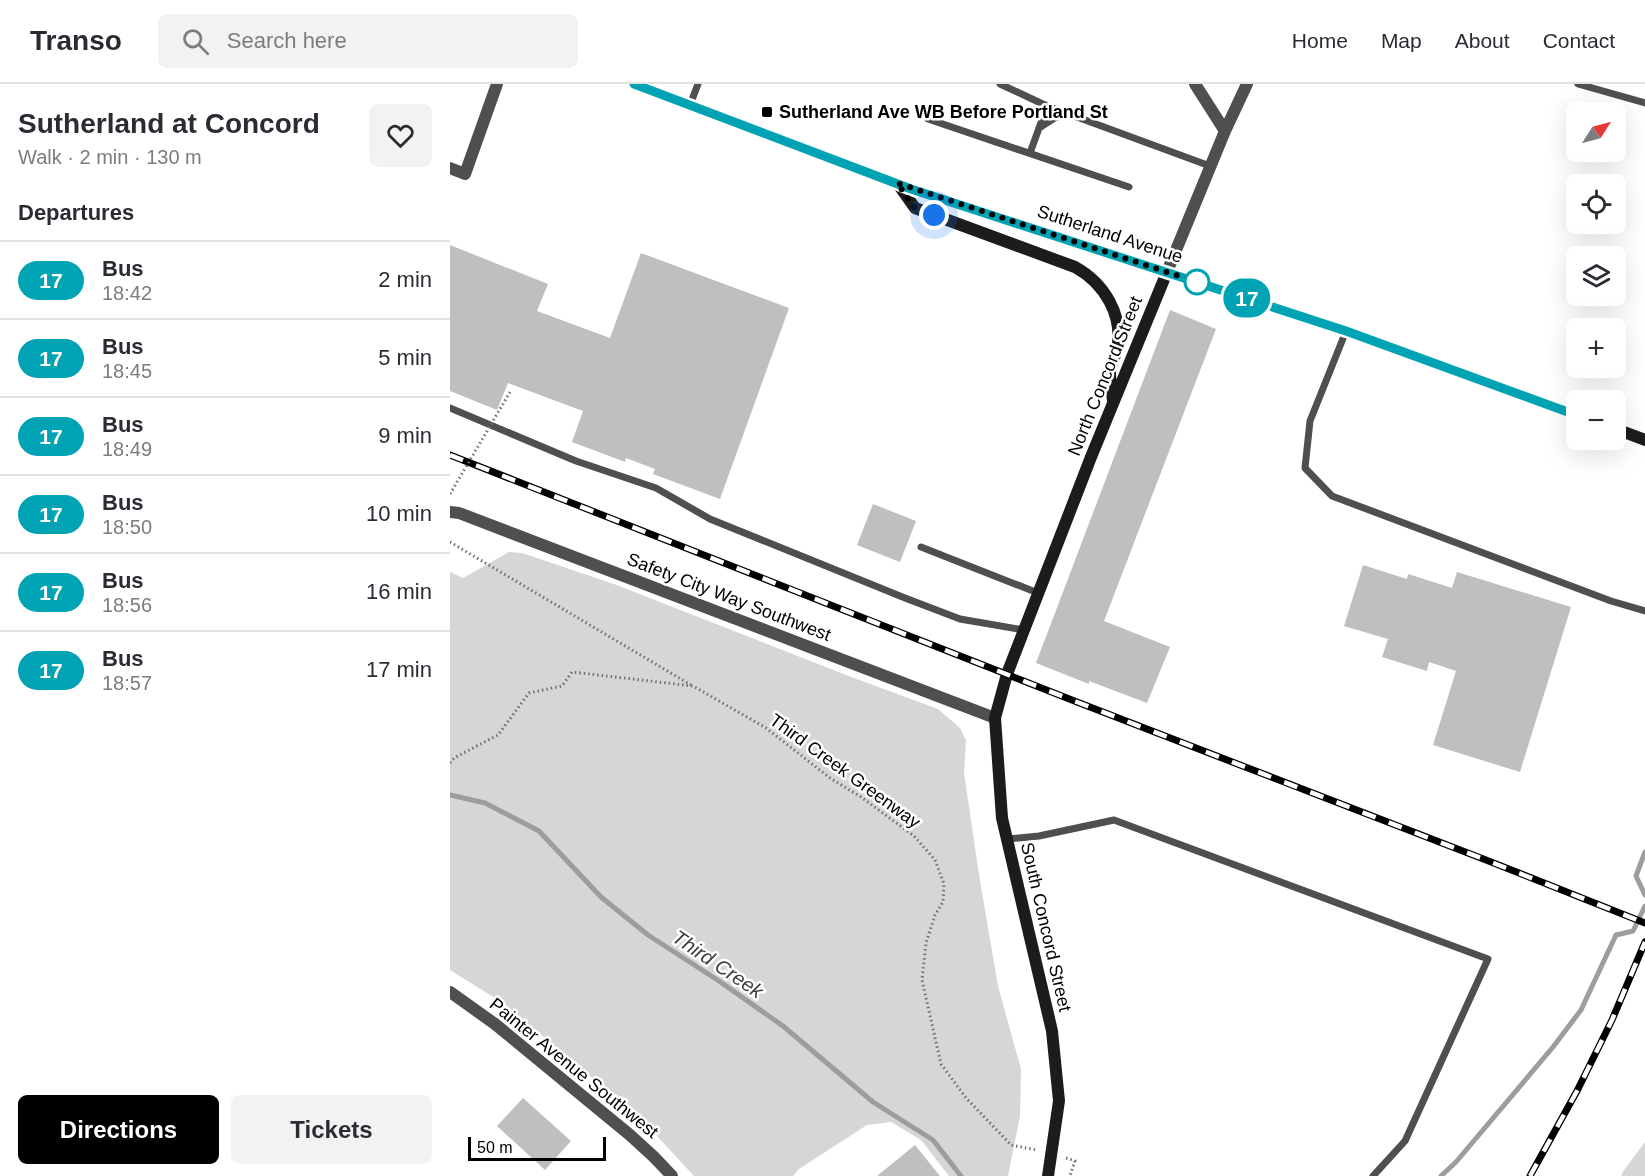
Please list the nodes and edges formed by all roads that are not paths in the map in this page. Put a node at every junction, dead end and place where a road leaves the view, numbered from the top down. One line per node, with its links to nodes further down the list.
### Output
1 (497, 84): 17 (street)
2 (698, 84): 9 (lane)
3 (1000, 84): 10 (lane)
4 (1195, 84): 14 (street)
5 (1247, 84): 14 (street, North Concord Street)
6 (1578, 84): 8 (lane)
7 (637, 85): 9 (street, Sutherland Avenue)
8 (1645, 103)
9 (690, 105): 18 (street, Sutherland Avenue)
10 (1047, 106): 11 (lane); 13 (lane)
11 (1072, 115): 13 (lane); 16 (lane)
12 (928, 119): 15 (lane)
13 (1039, 128): 15 (lane)
14 (1225, 131): 16 (street, North Concord Street)
15 (1030, 153): 19 (lane)
16 (1210, 166): 20 (street, North Concord Street)
17 (450, 168)
18 (897, 183): 20 (street, Sutherland Avenue); 22 (street)
19 (1129, 187)
20 (1167, 272): 21 (street, Sutherland Avenue); 22 (street, North Concord Street)
21 (1346, 331): 24 (street, Sutherland Avenue); 30 (lane)
22 (1113, 402): 29 (street, North Concord Street)
23 (450, 408): 31 (lane)
24 (1566, 411)
25 (1626, 433): 26 (street)
26 (1645, 440)
27 (450, 512): 33 (street, Safety City Way Southwest)
28 (921, 547): 29 (lane)
29 (1038, 593): 31 (street, North Concord Street)
30 (1645, 611)
31 (1024, 630): 32 (street, North Concord Street)
32 (1003, 685): 33 (street, South Concord Street)
33 (995, 718): 34 (street, South Concord Street)
34 (1007, 839): 37 (street, South Concord Street); 38 (lane)
35 (450, 992): 36 (street, Painter Avenue Southwest)
36 (672, 1176)
37 (1048, 1176)
38 (1374, 1176)

